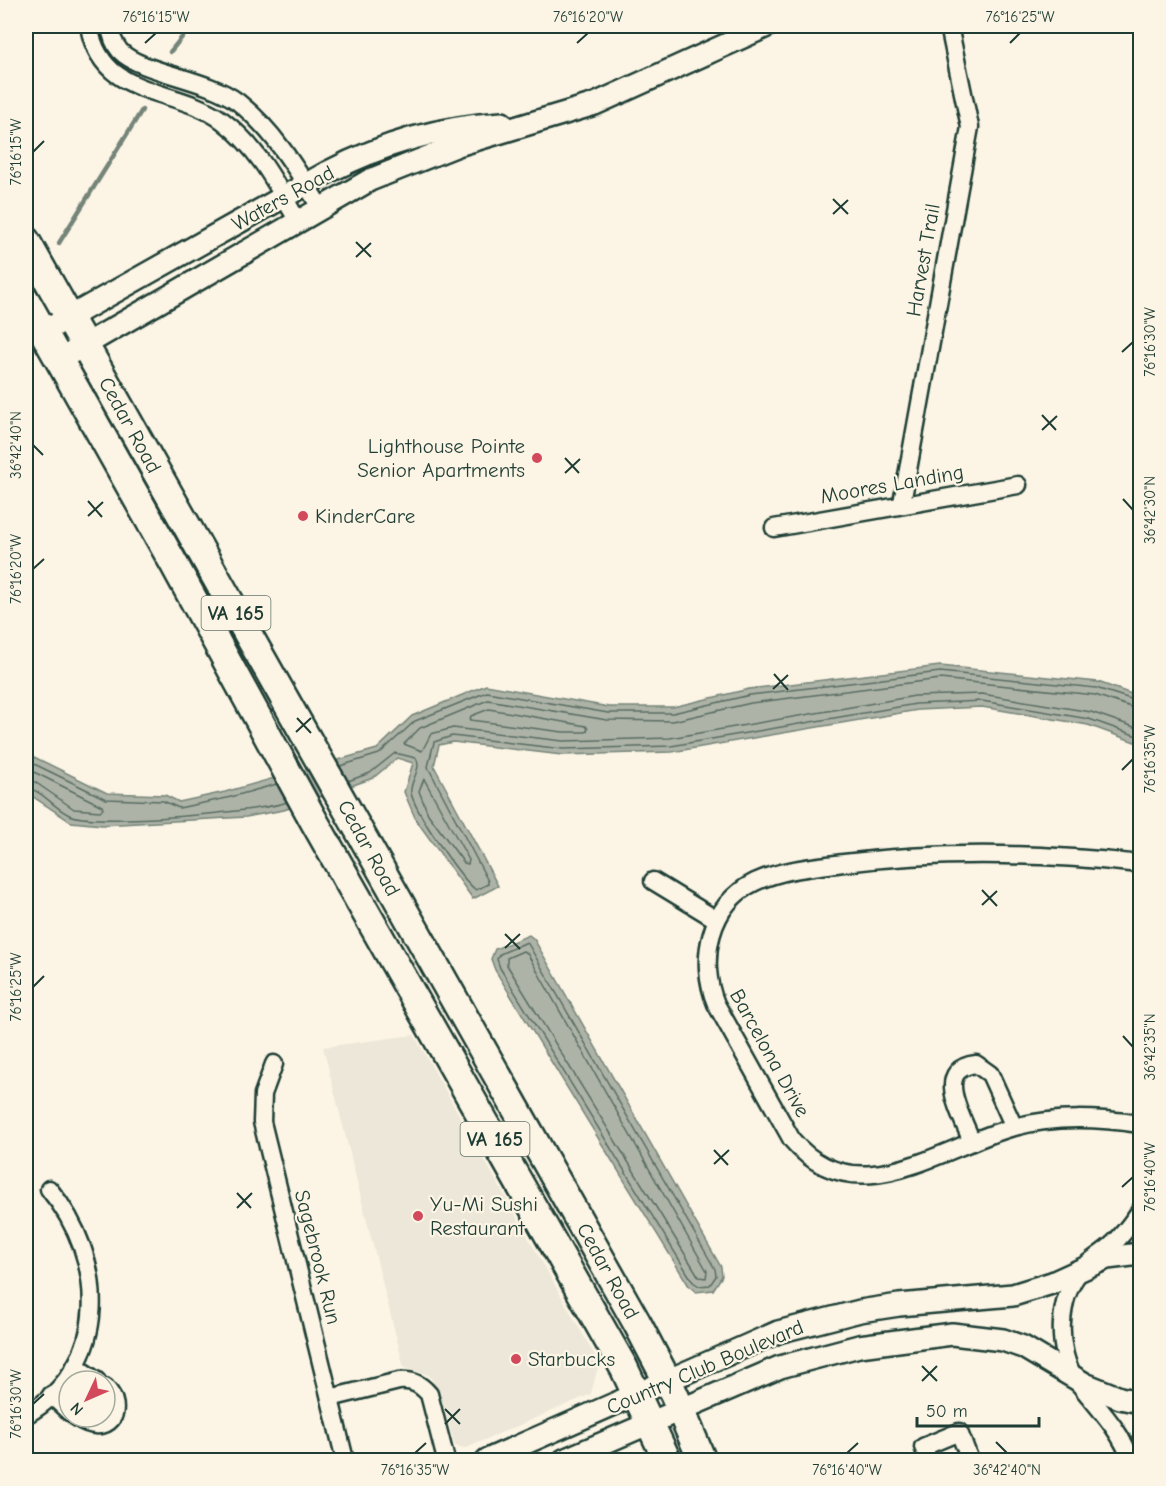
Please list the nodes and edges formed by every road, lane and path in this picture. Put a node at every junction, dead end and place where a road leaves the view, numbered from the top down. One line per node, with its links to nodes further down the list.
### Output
1 (89, 26): 7 (street)
2 (111, 26): 6 (street)
3 (767, 26): 5 (street, Waters Road)
4 (949, 26): 17 (street, Harvest Trail)
5 (542, 121): 6 (street, Waters Road); 8 (street, Waters Road)
6 (306, 184): 7 (street, Waters Road); 8 (street)
7 (284, 197): 9 (street); 12 (street, Waters Road)
8 (320, 207): 9 (street, Waters Road)
9 (297, 220): 14 (street, Waters Road)
10 (26, 240): 12 (main road, Cedar Road / VA 165)
11 (26, 301): 13 (main road, Cedar Road / VA 165)
12 (69, 317): 13 (street, Waters Road); 14 (main road, Cedar Road / VA 165)
13 (43, 332): 15 (main road, Cedar Road / VA 165)
14 (85, 345): 15 (street, Waters Road); 33 (main road, Cedar Road / VA 165)
15 (59, 360): 34 (main road, Cedar Road / VA 165)
16 (1018, 485): 17 (street, Moores Landing)
17 (902, 503): 18 (street, Moores Landing)
18 (774, 528)
19 (1140, 864): 21 (street, Barcelona Drive)
20 (653, 881): 21 (street)
21 (717, 920): 25 (street, Barcelona Drive)
22 (274, 1064): 36 (street, Sagebrook Run)
23 (1140, 1124): 24 (street, Barcelona Drive)
24 (1014, 1127): 25 (street, Barcelona Drive); 25 (street)
25 (972, 1142)
26 (49, 1189): 30 (street)
27 (1140, 1211): 29 (street)
28 (1140, 1254): 29 (street, Country Club Boulevard)
29 (1082, 1269): 32 (street); 33 (street, Country Club Boulevard)
30 (75, 1366): 31 (street); 35 (street)
31 (79, 1369)
32 (1074, 1377): 38 (street, Country Club Boulevard); 39 (street, Country Club Boulevard); 50 (street)
33 (668, 1380): 34 (street, Country Club Boulevard); 39 (main road, Cedar Road / VA 165)
34 (637, 1394): 41 (main road, Cedar Road / VA 165); 44 (street, Country Club Boulevard)
35 (51, 1395): 37 (street); 40 (street)
36 (330, 1398): 42 (street, Sagebrook Run); 43 (street)
37 (57, 1401)
38 (1140, 1402)
39 (681, 1410): 41 (street, Country Club Boulevard); 47 (main road, Cedar Road / VA 165)
40 (26, 1415)
41 (651, 1423): 45 (street, Country Club Boulevard); 46 (main road, Cedar Road / VA 165)
42 (345, 1461)
43 (446, 1461)
44 (487, 1461)
45 (564, 1461)
46 (667, 1461)
47 (702, 1461)
48 (929, 1461): 49 (street)
49 (970, 1461)
50 (1131, 1461)

